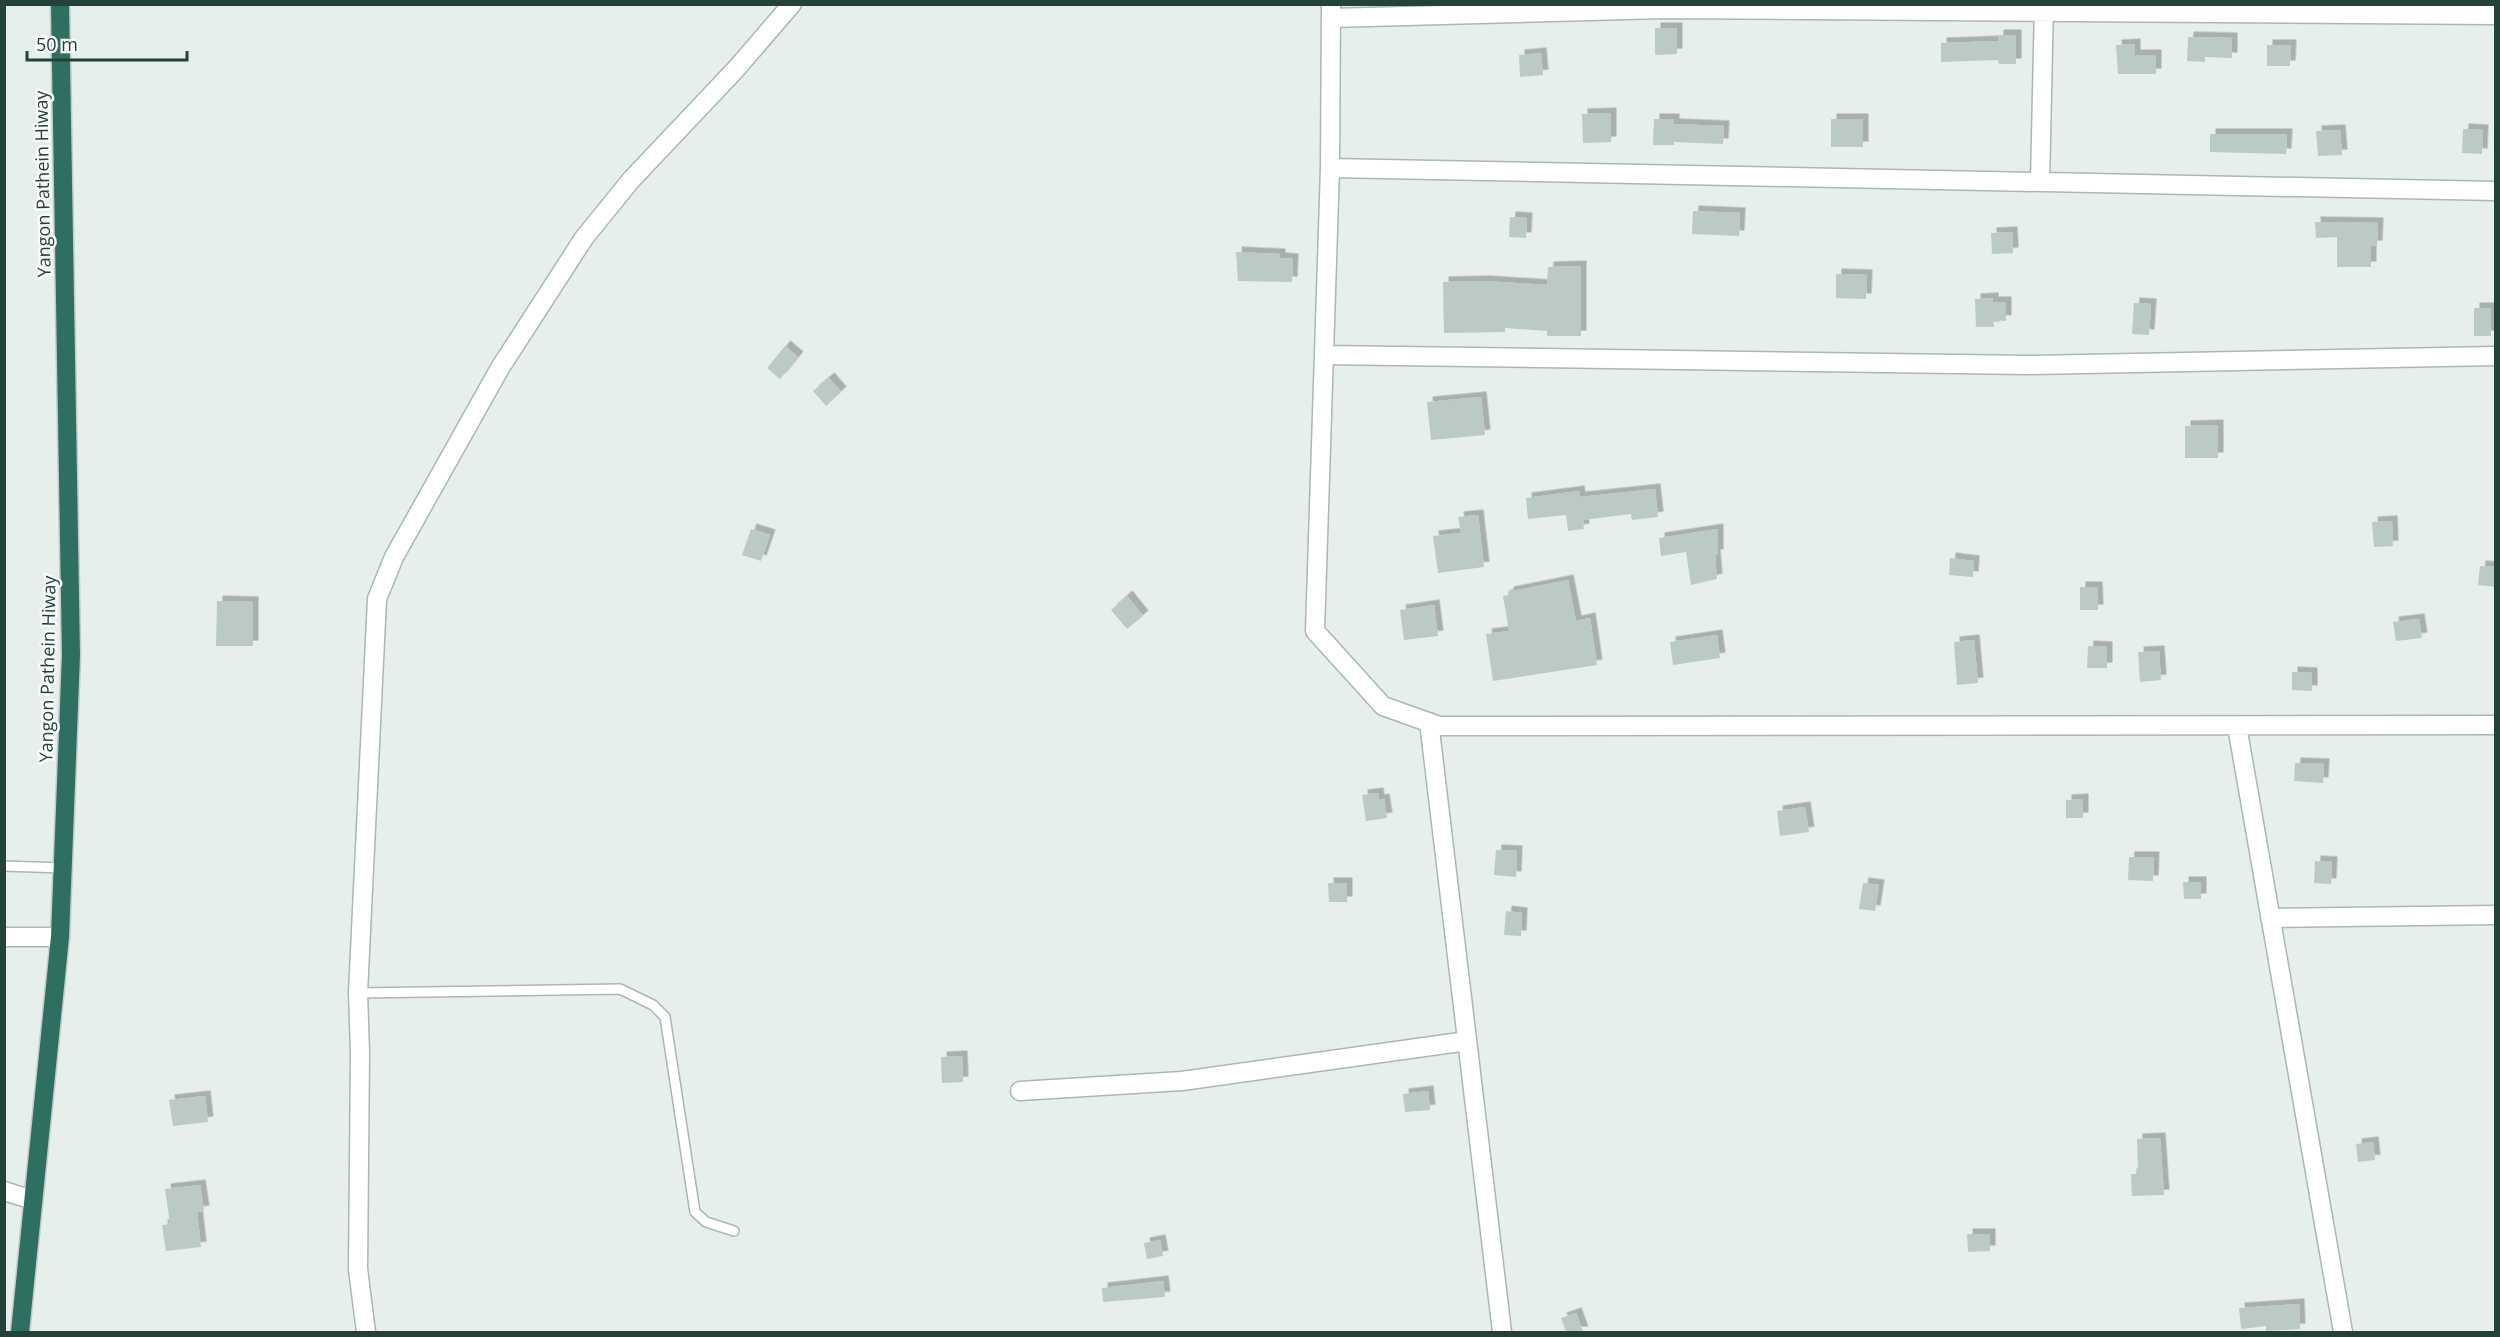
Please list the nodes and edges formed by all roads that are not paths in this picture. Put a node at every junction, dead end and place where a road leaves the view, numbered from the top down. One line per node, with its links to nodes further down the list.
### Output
1 (60, 4): 16 (highway, Yangon Pathein Hiway)
2 (792, 4): 21 (street)
3 (1662, 7): 4 (street); 5 (street)
4 (2044, 8): 6 (street); 8 (street)
5 (1331, 11): 7 (street)
6 (2496, 15)
7 (1330, 168): 8 (street); 10 (street)
8 (2040, 182): 9 (street)
9 (2496, 191)
10 (1324, 355): 11 (street); 12 (street)
11 (2496, 356)
12 (1429, 722): 14 (street); 22 (street)
13 (2496, 725): 14 (street)
14 (2237, 726): 18 (street)
15 (4, 866): 16 (lane)
16 (63, 868): 20 (highway, Yangon Pathein Hiway)
17 (2496, 915): 18 (street)
18 (2270, 918): 30 (street)
19 (4, 937): 20 (street)
20 (60, 937): 25 (highway, Yangon Pathein Hiway)
21 (358, 993): 26 (lane); 28 (street)
22 (1467, 1041): 23 (street); 29 (street)
23 (1020, 1091)
24 (4, 1191): 25 (street)
25 (33, 1200): 27 (highway, Yangon Pathein Hiway)
26 (734, 1231)
27 (20, 1332)
28 (366, 1332)
29 (1502, 1332)
30 (2343, 1332)

